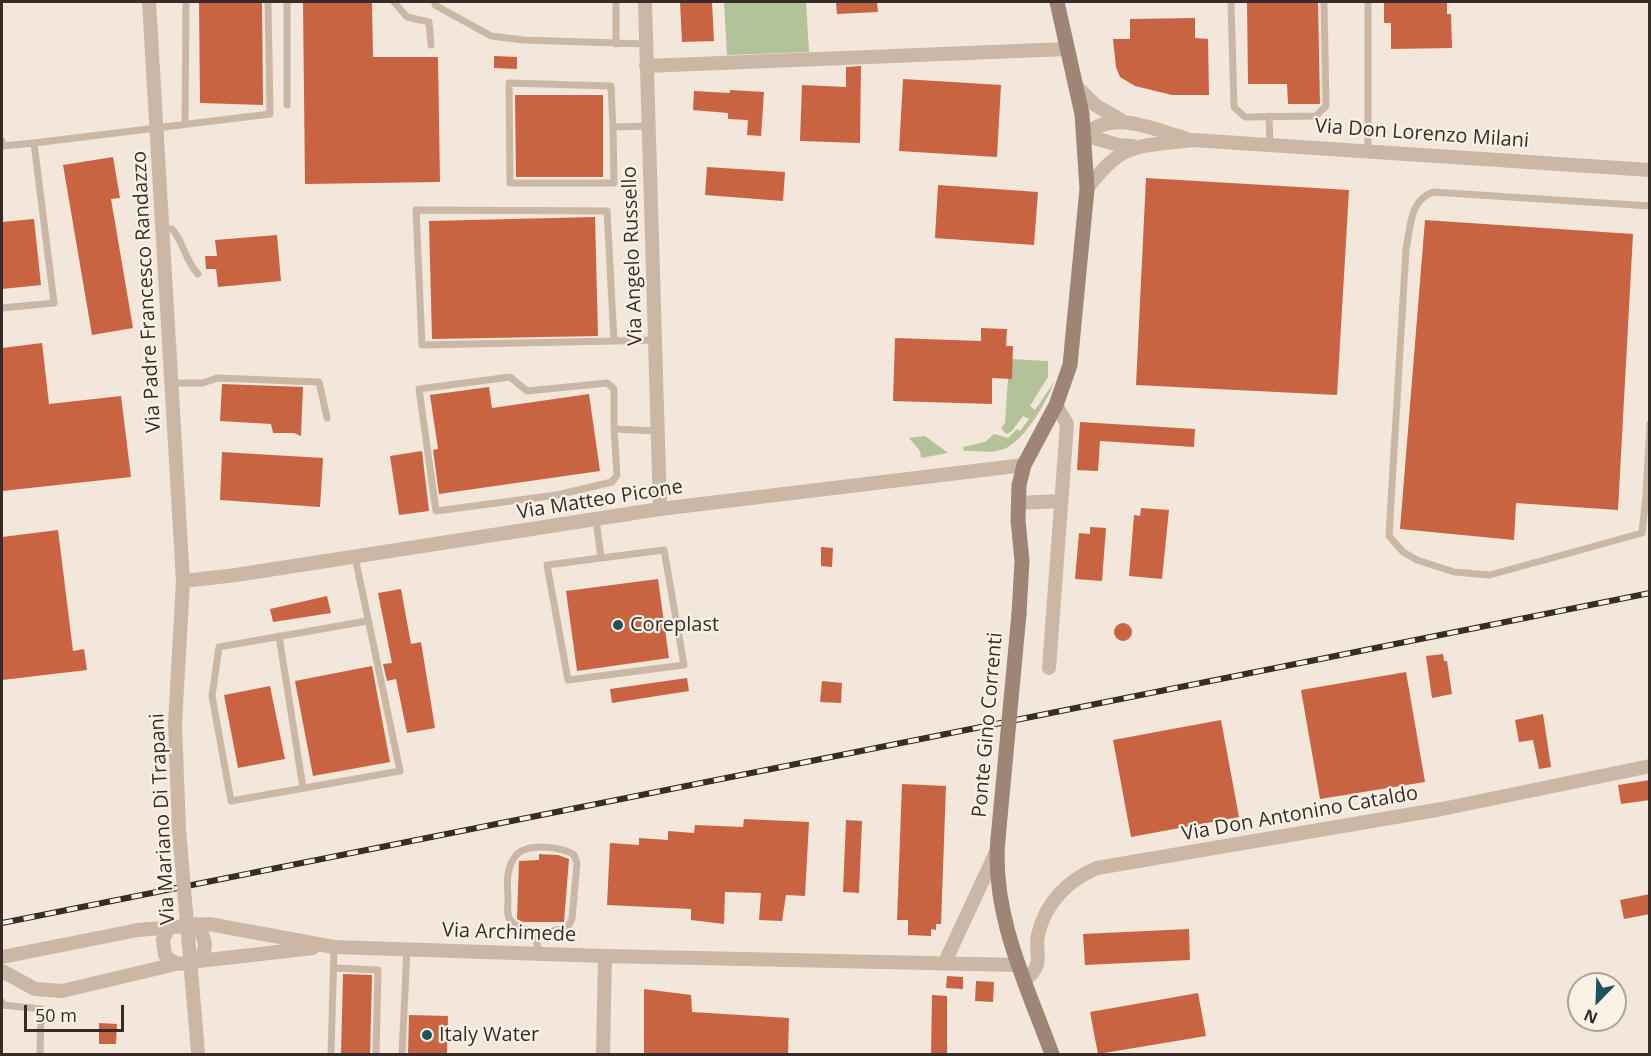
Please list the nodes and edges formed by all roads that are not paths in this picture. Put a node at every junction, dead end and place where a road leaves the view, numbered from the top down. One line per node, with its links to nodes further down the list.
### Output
1 (149, 2): 23 (street, Via Padre Francesco Randazzo)
2 (186, 2): 22 (lane)
3 (268, 2): 22 (lane)
4 (287, 2): 19 (lane)
5 (394, 2): 15 (lane)
6 (435, 2): 13 (lane)
7 (616, 2): 13 (lane)
8 (645, 2): 14 (street, Via Angelo Russello)
9 (1057, 2): 16 (street)
10 (1231, 2): 20 (lane)
11 (1324, 2): 20 (lane)
12 (1368, 2): 32 (lane)
13 (616, 44): 14 (lane)
14 (646, 44): 17 (street, Via Angelo Russello)
15 (430, 45)
16 (1067, 49): 17 (street); 18 (street)
17 (646, 66): 24 (street, Via Angelo Russello)
18 (1078, 88): 21 (street); 26 (street)
19 (287, 105)
20 (1269, 116): 30 (lane)
21 (1125, 122): 26 (street); 27 (street)
22 (185, 123): 23 (lane)
23 (156, 126): 29 (lane); 36 (street, Via Padre Francesco Randazzo)
24 (648, 126): 25 (lane); 39 (street, Via Angelo Russello)
25 (613, 127): 25 (lane)
26 (1084, 135): 31 (street); 34 (street)
27 (1192, 140): 30 (street, Via Don Lorenzo Milani); 31 (street)
28 (2, 141): 29 (lane)
29 (34, 143): 38 (lane)
30 (1270, 145): 32 (street, Via Don Lorenzo Milani)
31 (1138, 147): 34 (street)
32 (1368, 152): 33 (street, Via Don Lorenzo Milani)
33 (1650, 170)
34 (1087, 189): 42 (street)
35 (1650, 206): 48 (lane)
36 (162, 228): 37 (lane); 41 (street, Via Padre Francesco Randazzo)
37 (198, 274)
38 (2, 308)
39 (655, 339): 40 (lane); 46 (street, Via Angelo Russello)
40 (614, 341): 40 (lane)
41 (172, 383): 43 (lane); 55 (street, Via Padre Francesco Randazzo)
42 (1056, 405): 47 (street); 49 (street)
43 (327, 418)
44 (1650, 424): 48 (lane)
45 (614, 429): 45 (lane); 46 (lane)
46 (658, 431): 51 (street, Via Angelo Russello)
47 (1024, 465): 50 (street); 51 (street, Via Matteo Picone)
48 (1648, 496)
49 (1061, 501): 50 (street); 58 (street)
50 (1018, 502): 61 (street, Ponte Gino Correnti, bridge)
51 (660, 509): 52 (street, Via Matteo Picone)
52 (596, 519): 53 (street, Via Matteo Picone); 54 (lane)
53 (355, 557): 55 (street, Via Matteo Picone); 56 (lane)
54 (601, 558): 54 (lane)
55 (183, 580): 79 (street, Via Mariano Di Trapani, bridge)
56 (367, 621): 57 (lane); 60 (lane)
57 (279, 636): 60 (lane); 60 (lane)
58 (1049, 668)
59 (1650, 766): 77 (street, Via Don Antonino Cataldo)
60 (303, 788)
61 (998, 845): 73 (street); 74 (street)
62 (196, 924): 63 (street, Via Archimede); 66 (street, Via Archimede); 72 (street)
63 (169, 926): 64 (street, Via Archimede); 71 (street)
64 (144, 929): 70 (street, Via Archimede); 71 (street)
65 (538, 935): 65 (lane); 68 (lane)
66 (334, 947): 67 (street, Via Archimede); 72 (street); 75 (lane)
67 (407, 950): 68 (street, Via Archimede); 83 (lane)
68 (538, 953): 69 (street, Via Archimede)
69 (605, 956): 73 (street, Via Archimede); 84 (street)
70 (2, 957)
71 (166, 959): 72 (street); 76 (street)
72 (199, 960)
73 (944, 964): 74 (street, Via Archimede)
74 (1019, 965): 77 (street)
75 (334, 968): 81 (lane); 82 (lane)
76 (2, 971)
77 (1025, 980): 85 (street)
78 (2, 1002): 80 (lane)
79 (198, 1048)
80 (40, 1054)
81 (331, 1054)
82 (376, 1054)
83 (402, 1054)
84 (603, 1054)
85 (1052, 1054)

